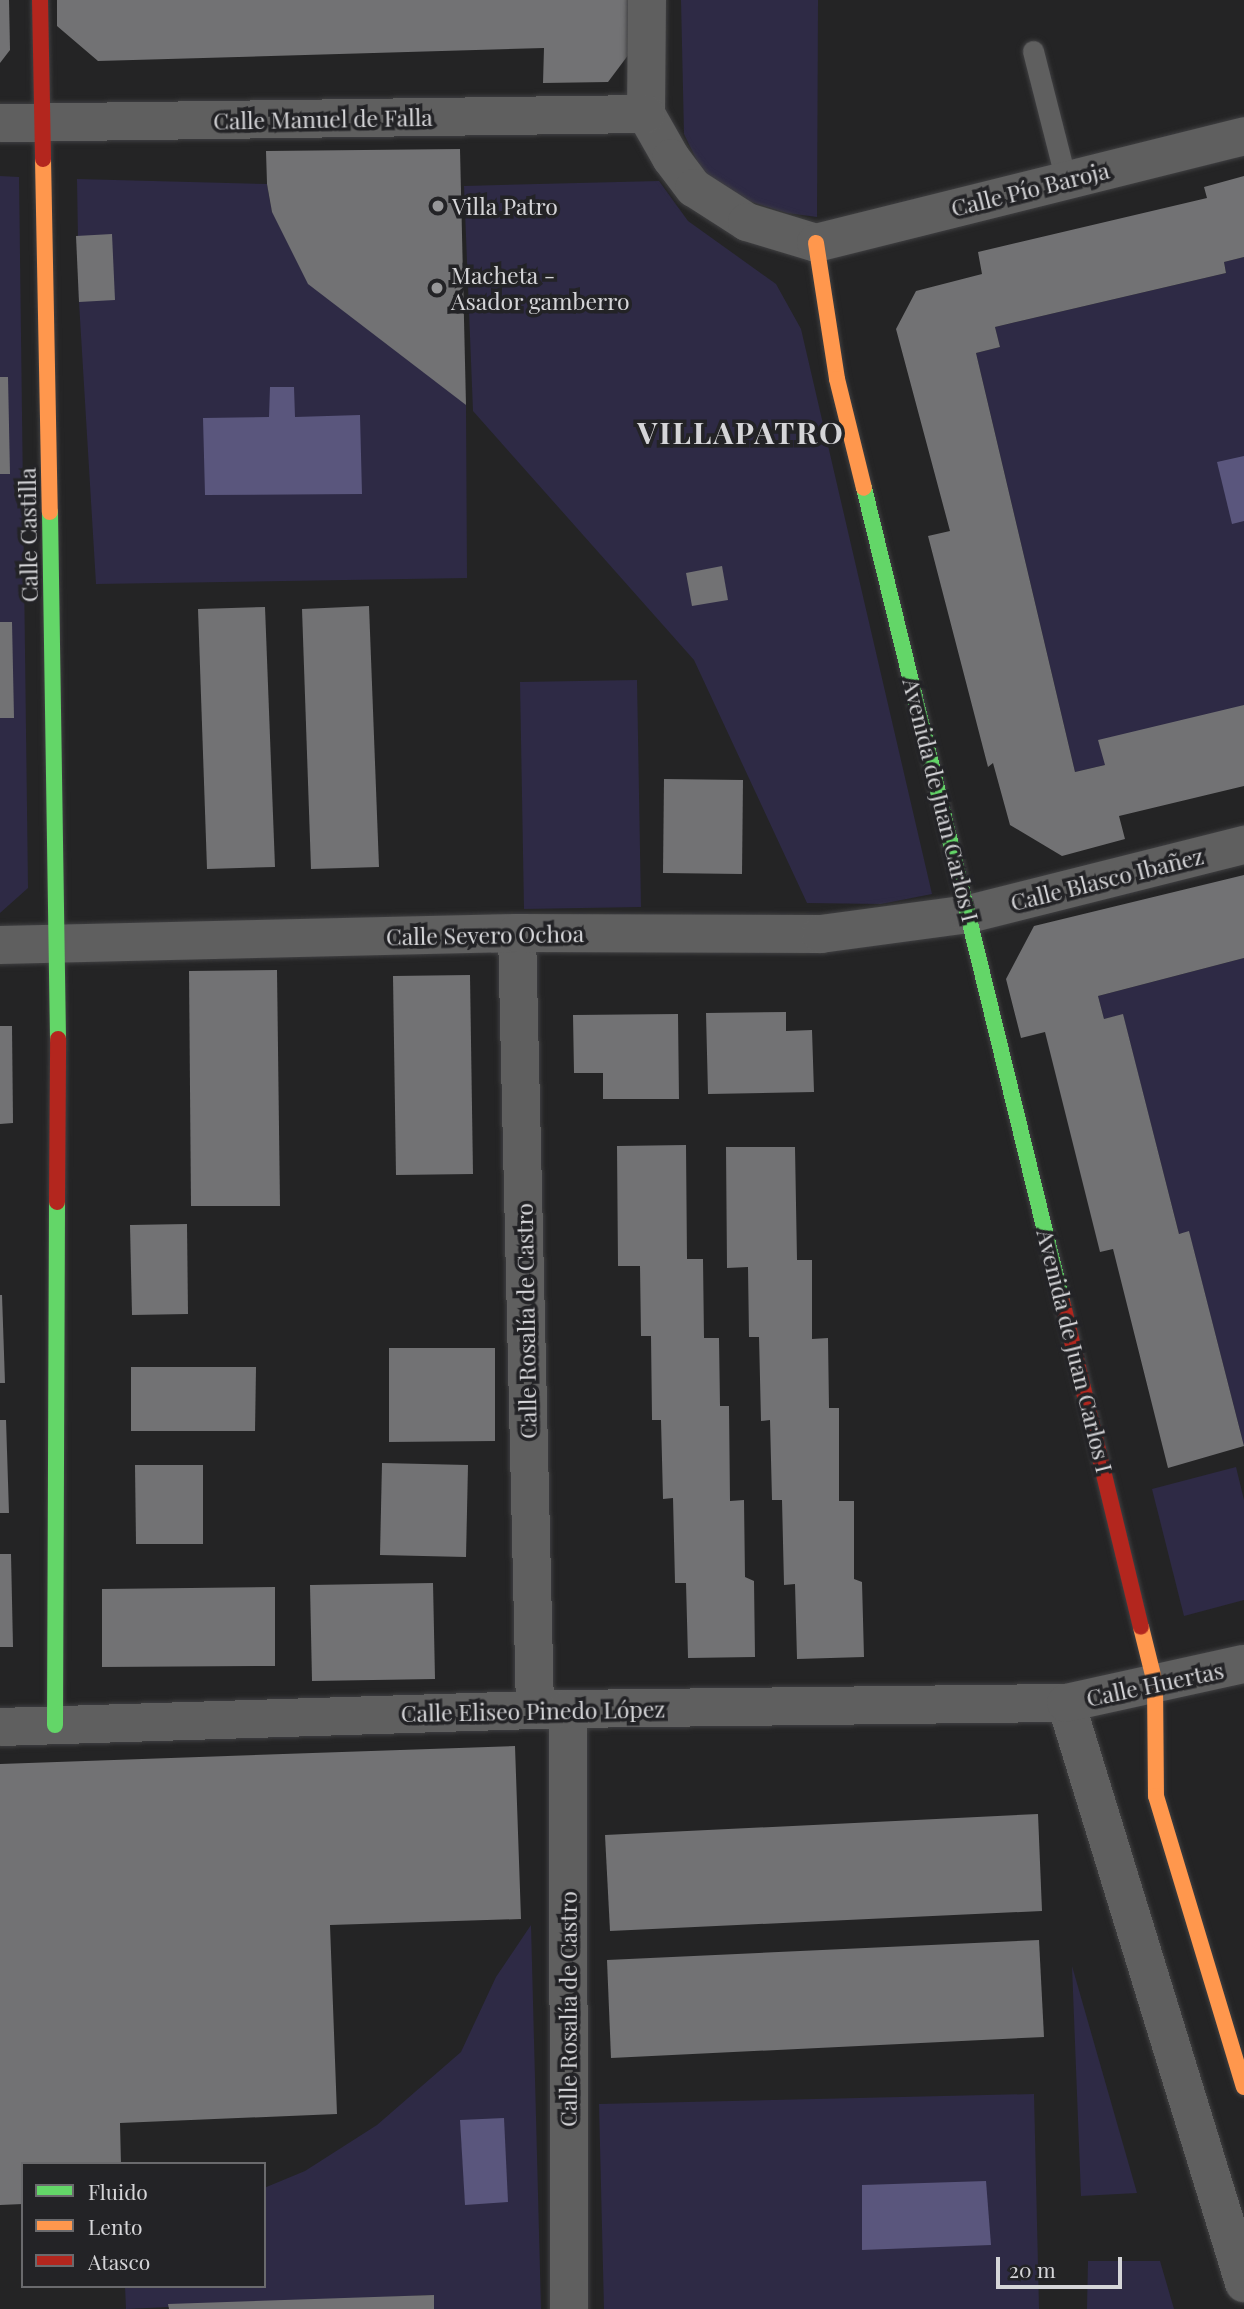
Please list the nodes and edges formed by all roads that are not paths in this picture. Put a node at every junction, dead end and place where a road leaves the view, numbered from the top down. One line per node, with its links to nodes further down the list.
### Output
1 (40, 0): 6 (street, Calle Castilla)
2 (647, 0): 4 (street)
3 (1033, 51): 8 (lane)
4 (646, 114): 6 (street, Calle Manuel de Falla); 9 (street)
5 (0, 123): 6 (street, Calle Manuel de Falla)
6 (44, 124): 13 (street, Calle Castilla)
7 (1244, 136): 8 (street, Calle Pío Baroja)
8 (1066, 180): 9 (street, Calle Pío Baroja)
9 (816, 243): 11 (street, Avenida de Juan Carlos I)
10 (1244, 845): 11 (street, Calle Blasco Ibañez)
11 (970, 914): 12 (street, Calle Severo Ochoa); 16 (street, Avenida de Juan Carlos I)
12 (517, 933): 13 (street, Calle Severo Ochoa); 18 (street, Calle Rosalía de Castro)
13 (58, 944): 14 (street, Calle Severo Ochoa); 19 (street, Calle Castilla)
14 (0, 945)
15 (1244, 1664): 16 (street, Calle Huertas)
16 (1155, 1683): 17 (street, Calle Huertas); 21 (street, Avenida de Juan Carlos I)
17 (1066, 1703): 18 (street, Calle Eliseo Pinedo López); 22 (street)
18 (552, 1709): 19 (street, Calle Eliseo Pinedo López); 23 (street, Calle Rosalía de Castro)
19 (55, 1725): 20 (street, Calle Eliseo Pinedo López)
20 (0, 1727)
21 (1244, 2087)
22 (1244, 2283)
23 (569, 2309)

